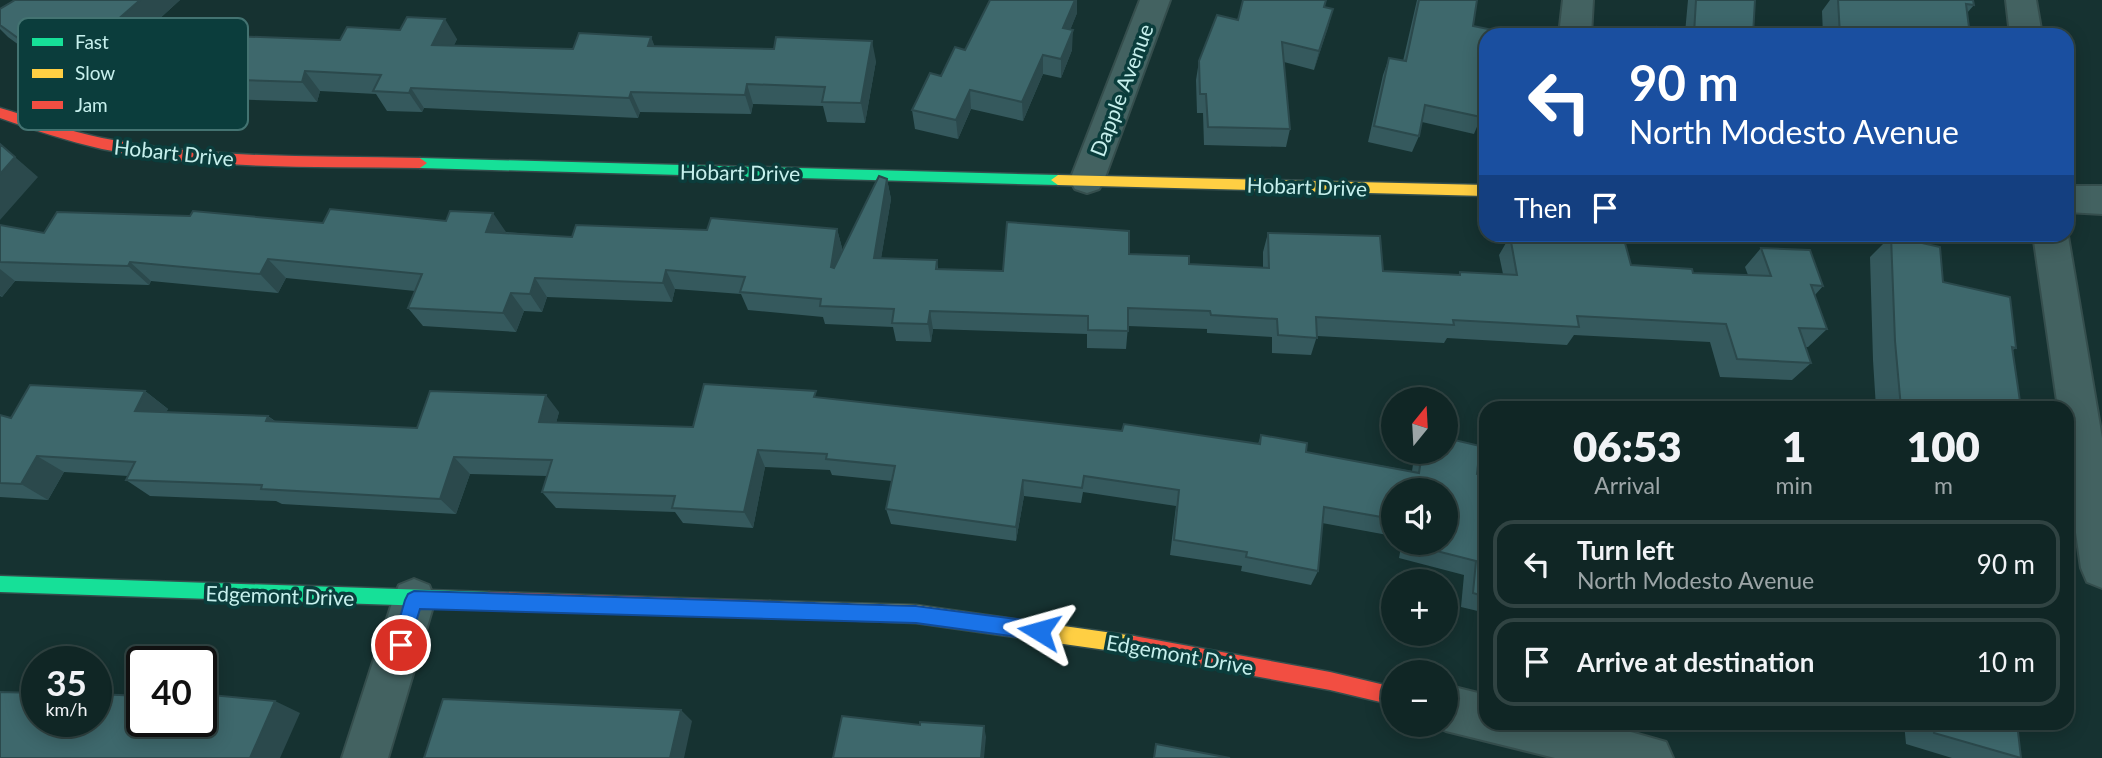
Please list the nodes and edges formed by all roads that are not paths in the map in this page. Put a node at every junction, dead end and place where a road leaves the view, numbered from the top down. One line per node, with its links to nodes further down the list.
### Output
1 (1155, 0): 9 (street, Dapple Avenue)
2 (1578, 0): 4 (street)
3 (2021, 0): 5 (street)
4 (1575, 28)
5 (2025, 28)
6 (0, 113): 7 (street, Hobart Drive)
7 (18, 120)
8 (46, 130): 9 (street, Hobart Drive)
9 (1087, 180): 10 (street, Hobart Drive)
10 (1479, 191)
11 (2074, 199): 12 (street)
12 (2102, 200)
13 (2052, 242): 14 (street)
14 (2102, 568)
15 (0, 584): 16 (street, Edgemont Drive)
16 (414, 600): 17 (street, Edgemont Drive); 21 (street)
17 (1381, 693)
18 (1458, 711): 19 (street)
19 (1479, 716)
20 (1534, 730): 22 (street)
21 (365, 758)
22 (1650, 758)

